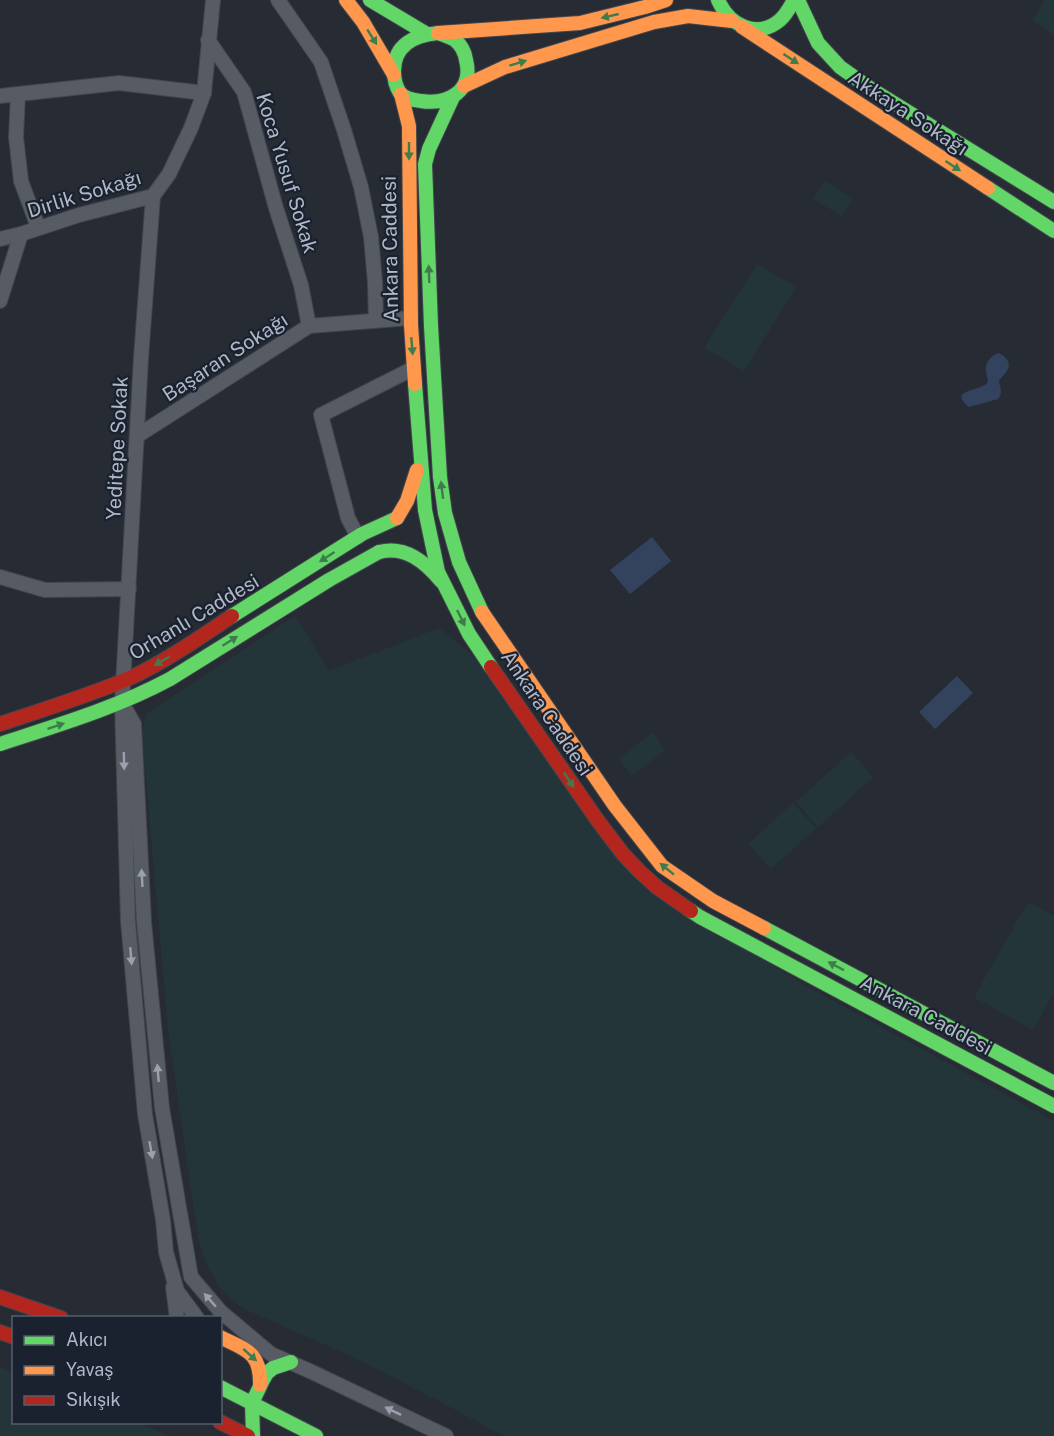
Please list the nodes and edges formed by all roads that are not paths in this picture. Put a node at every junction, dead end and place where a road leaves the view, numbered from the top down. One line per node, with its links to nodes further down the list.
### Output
1 (213, 0): 10 (street, Dirlik Sokağı)
2 (278, 0): 26 (street)
3 (346, 0): 11 (main road, one-way to 11)
4 (370, 0): 9 (main road)
5 (666, 0): 9 (main road, one-way to 9)
6 (718, 0): 8 (main road)
7 (796, 0): 8 (main road); 19 (main road, Akkaya Sokağı)
8 (737, 24): 12 (main road, one-way to 8); 21 (main road, Akkaya Sokağı, one-way to 21)
9 (433, 33): 11 (main road); 12 (main road)
10 (208, 40): 13 (street, Dirlik Sokağı); 27 (street, Koca Yusuf Sokak)
11 (394, 75): 15 (main road)
12 (464, 86): 17 (main road)
13 (204, 93): 14 (street); 18 (street, Dirlik Sokağı)
14 (18, 94): 16 (street); 20 (street)
15 (401, 94): 17 (main road); 25 (main road, Ankara Caddesi, one-way to 25)
16 (0, 96)
17 (453, 97): 33 (main road, Ankara Caddesi, one-way to 17)
18 (153, 196): 20 (street, Dirlik Sokağı); 29 (street, Yeditepe Sokak)
19 (1054, 202)
20 (38, 227): 22 (street, Dirlik Sokağı)
21 (1054, 231)
22 (21, 234): 23 (street, Dirlik Sokağı); 24 (street)
23 (0, 239)
24 (0, 301)
25 (410, 318): 26 (street, Başaran Sokağı); 28 (main road, Ankara Caddesi, one-way to 28)
26 (376, 320): 27 (street, Başaran Sokağı)
27 (309, 326): 29 (street, Başaran Sokağı)
28 (414, 368): 30 (main road, Ankara Caddesi); 35 (street)
29 (137, 436): 39 (street, Yeditepe Sokak)
30 (421, 456): 31 (main road, Ankara Caddesi); 32 (main road)
31 (425, 510): 32 (main road, Orhanlı Caddesi); 33 (main road); 34 (main road, Ankara Caddesi)
32 (396, 518): 35 (main road, Orhanlı Caddesi)
33 (450, 531): 34 (main road, Orhanlı Caddesi); 46 (main road, Ankara Caddesi, one-way to 33)
34 (420, 536): 36 (main road, Orhanlı Caddesi); 38 (main road, Ankara Caddesi)
35 (358, 537): 40 (main road, Orhanlı Caddesi, one-way to 40)
36 (379, 552): 38 (main road); 41 (main road, Orhanlı Caddesi, one-way to 36)
37 (0, 577): 39 (street)
38 (446, 587): 47 (main road, Ankara Caddesi, one-way to 47)
39 (129, 589): 40 (street, Yeditepe Sokak)
40 (124, 680): 41 (street, Yeditepe Sokak); 42 (main road, Orhanlı Caddesi)
41 (122, 703): 43 (main road, Orhanlı Caddesi, one-way to 41); 44 (street, Yeditepe Sokak, one-way to 44); 45 (street, one-way to 41)
42 (0, 724)
43 (0, 744)
44 (128, 921): 45 (street); 49 (street, Yeditepe Sokak, one-way to 49)
45 (144, 922): 48 (street, one-way to 45)
46 (1054, 1083)
47 (1054, 1106)
48 (162, 1108): 49 (street); 56 (street, one-way to 48)
49 (145, 1114): 50 (street, Yeditepe Sokak, one-way to 50)
50 (171, 1270): 53 (street); 54 (street)
51 (0, 1297): 52 (main road)
52 (58, 1316)
53 (177, 1316)
54 (196, 1316)
55 (222, 1338): 57 (main road, one-way to 57)
56 (291, 1362): 57 (main road); 63 (street, one-way to 56)
57 (261, 1385): 59 (main road)
58 (222, 1388): 59 (main road)
59 (252, 1403): 61 (main road); 62 (main road)
60 (222, 1423): 61 (main road)
61 (250, 1436)
62 (316, 1436)
63 (446, 1436)

